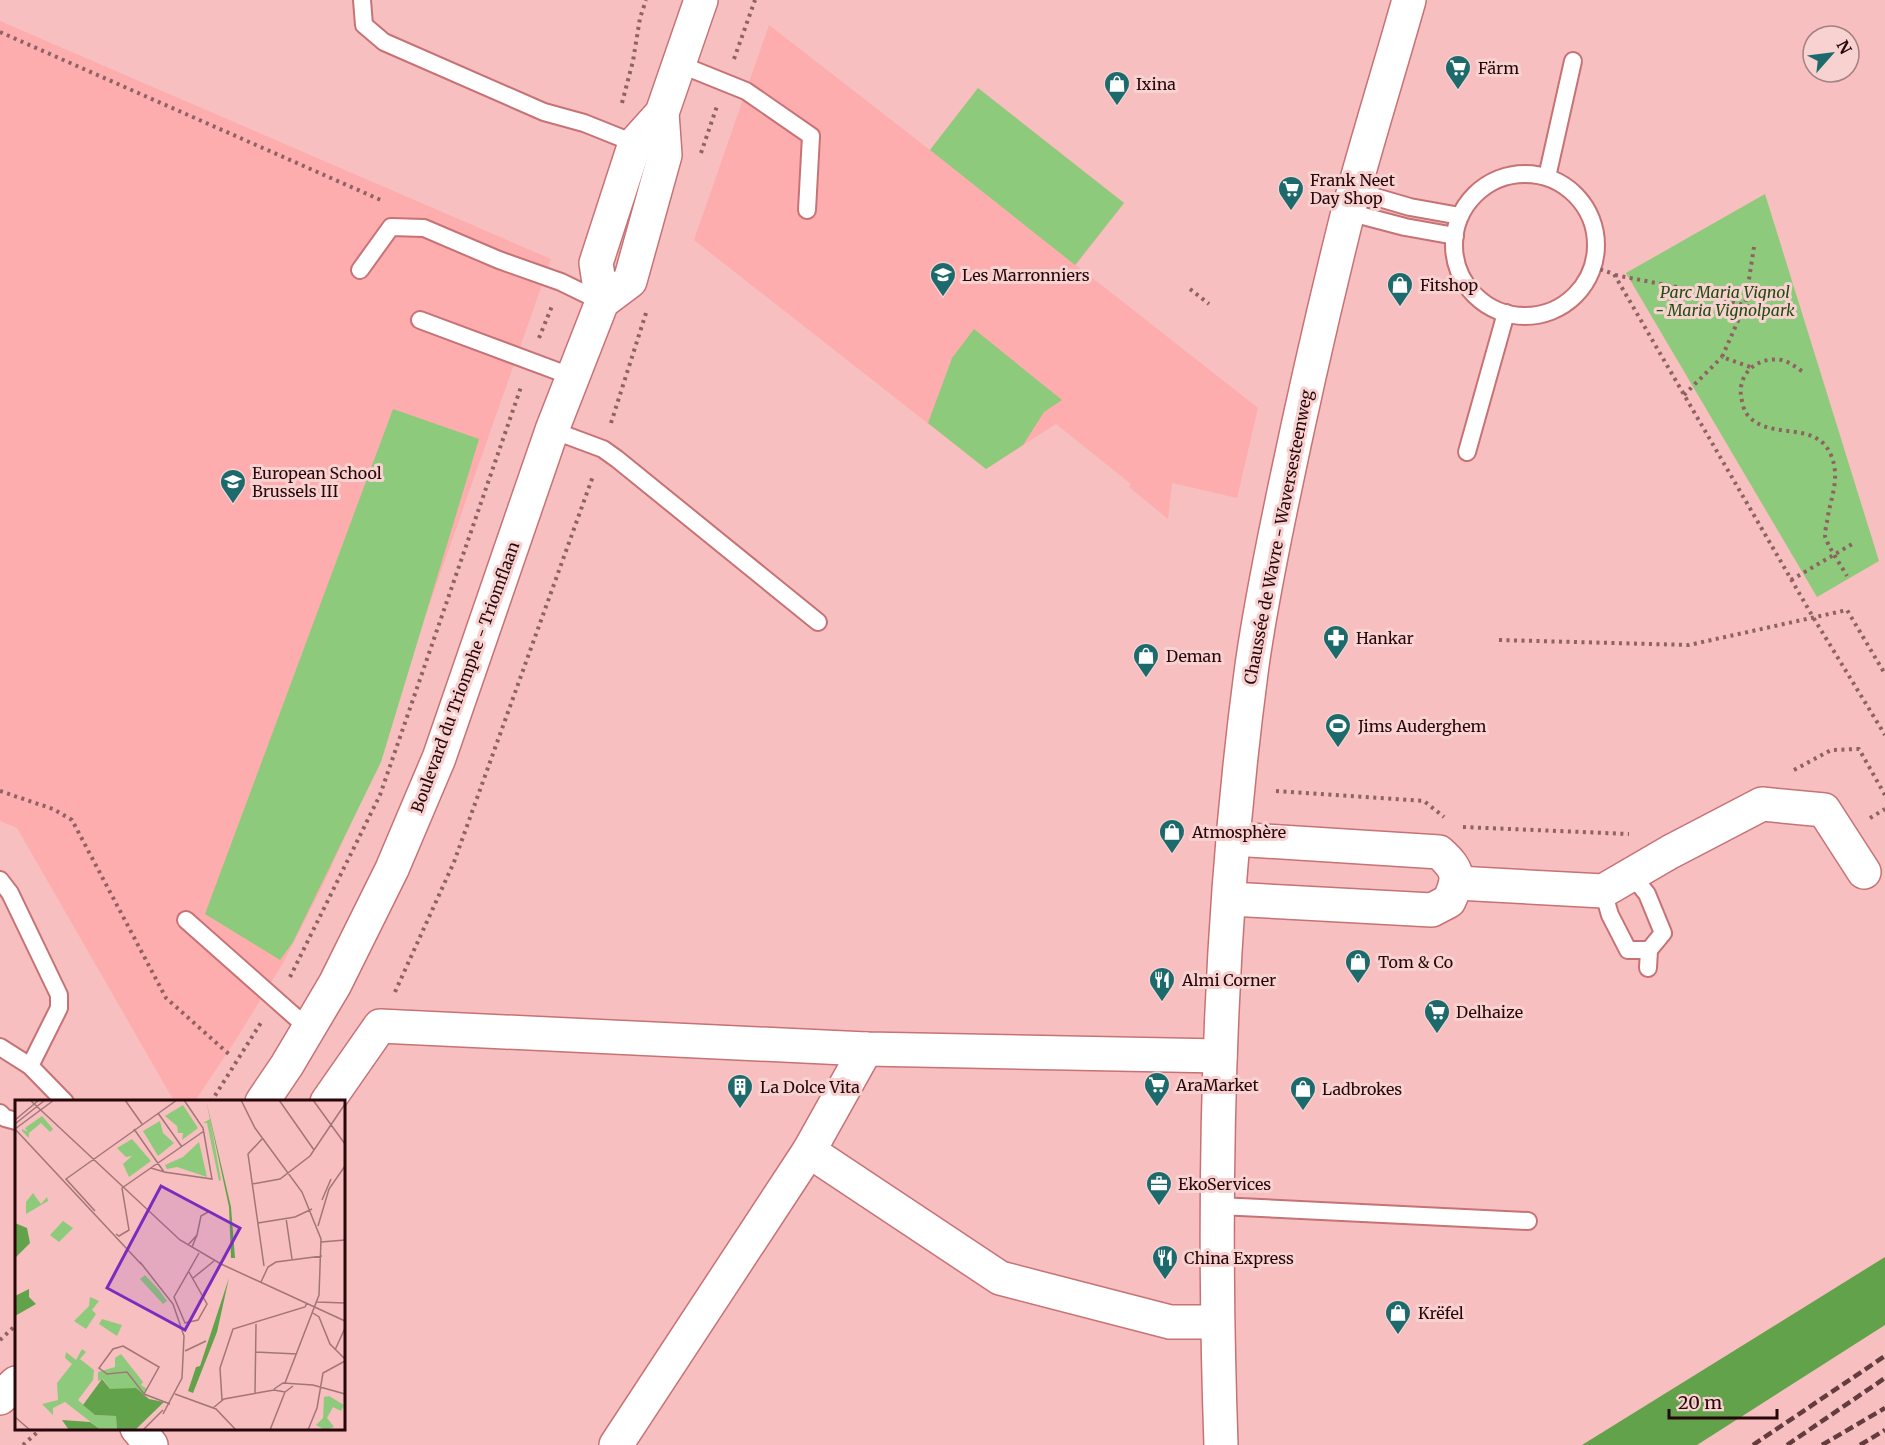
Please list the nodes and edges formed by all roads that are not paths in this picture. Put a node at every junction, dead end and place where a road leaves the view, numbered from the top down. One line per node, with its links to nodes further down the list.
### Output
1 (362, 0): 7 (lane)
2 (701, 0): 5 (main road)
3 (1409, 0): 10 (main road, Chaussée de Wavre - Waversesteenweg)
4 (1573, 61): 9 (lane)
5 (679, 64): 6 (main road); 11 (lane)
6 (662, 113): 7 (main road); 8 (main road)
7 (623, 138): 8 (lane); 15 (main road)
8 (665, 155): 15 (main road)
9 (1548, 177): 12 (lane); 16 (lane)
10 (1352, 202): 12 (lane); 13 (lane); 22 (main road, Chaussée de Wavre - Waversesteenweg)
11 (807, 210)
12 (1460, 216): 13 (lane)
13 (1455, 236): 16 (lane)
14 (360, 270): 15 (lane)
15 (602, 302): 18 (main road, Boulevard du Triomphe - Triomflaan)
16 (1506, 313): 20 (lane)
17 (420, 320): 18 (lane)
18 (573, 376): 19 (main road, Boulevard du Triomphe - Triomflaan)
19 (552, 430): 21 (lane); 32 (main road, Boulevard du Triomphe - Triomflaan)
20 (1467, 452)
21 (818, 622)
22 (1233, 839): 26 (main road); 28 (main road, Chaussée de Wavre - Waversesteenweg)
23 (1864, 872): 24 (main road)
24 (1632, 874): 27 (main road); 30 (lane)
25 (0, 880): 36 (lane)
26 (1457, 884): 27 (main road); 28 (main road)
27 (1603, 891): 30 (lane)
28 (1228, 899): 35 (main road, Chaussée de Wavre - Waversesteenweg)
29 (186, 920): 32 (lane)
30 (1648, 950): 31 (lane)
31 (1648, 968)
32 (309, 1029): 38 (main road, Boulevard du Triomphe - Triomflaan)
33 (0, 1047): 36 (lane)
34 (866, 1049): 35 (main road); 39 (main road); 42 (main road)
35 (1220, 1056): 43 (main road, Chaussée de Wavre - Waversesteenweg)
36 (30, 1066): 37 (lane)
37 (63, 1100)
38 (263, 1100)
39 (328, 1100)
40 (0, 1113): 41 (lane)
41 (15, 1121)
42 (809, 1151): 45 (main road); 50 (main road)
43 (1218, 1206): 44 (lane); 45 (main road, Chaussée de Wavre - Waversesteenweg)
44 (1528, 1221)
45 (1216, 1322): 51 (main road, Chaussée de Wavre - Waversesteenweg)
46 (15, 1384): 47 (main road)
47 (0, 1398)
48 (139, 1430): 49 (main road)
49 (150, 1445)
50 (616, 1445)
51 (1221, 1445)

